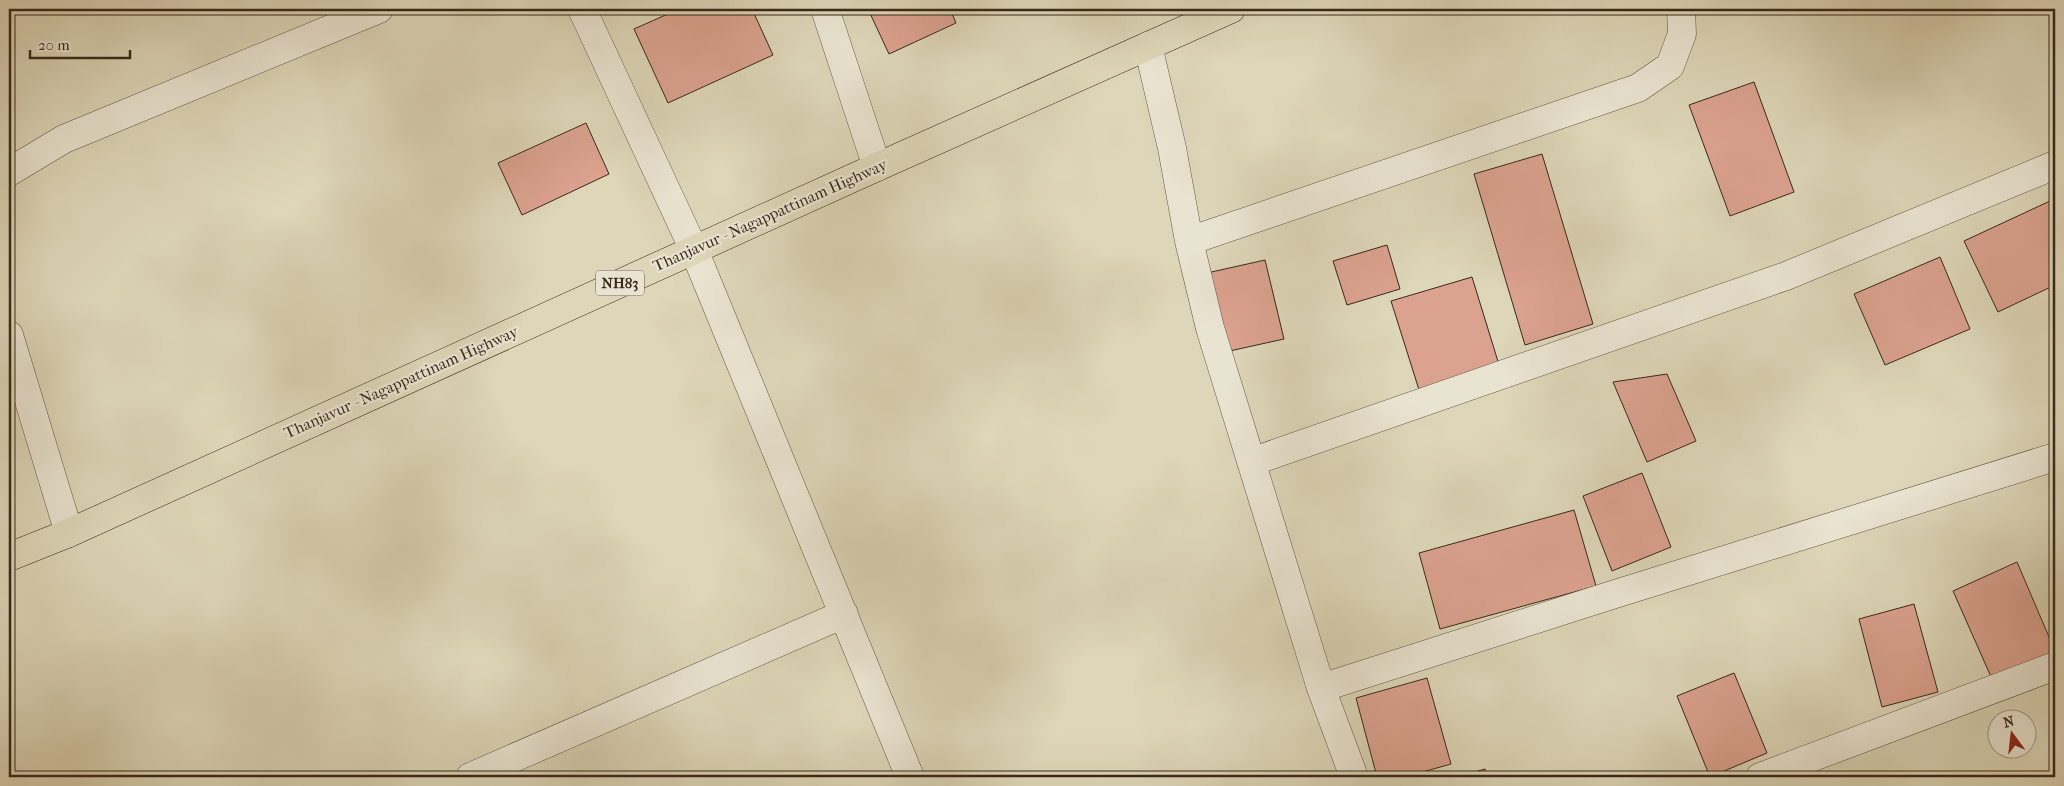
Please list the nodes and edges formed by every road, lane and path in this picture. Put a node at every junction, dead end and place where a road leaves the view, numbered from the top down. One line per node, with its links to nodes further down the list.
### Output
1 (379, 9): 9 (street)
2 (582, 9): 11 (street)
3 (825, 9): 8 (street)
4 (1231, 9): 6 (highway, Thanjavur - Nagappattinam Highway / NH83)
5 (1681, 9): 10 (street)
6 (1148, 46): 8 (highway, Thanjavur - Nagappattinam Highway / NH83); 10 (street)
7 (2055, 164): 14 (street)
8 (877, 166): 11 (highway, Thanjavur - Nagappattinam Highway / NH83)
9 (9, 172)
10 (1189, 241): 14 (street)
11 (694, 250): 15 (highway, Thanjavur - Nagappattinam Highway / NH83); 17 (street)
12 (9, 335): 15 (street)
13 (2055, 457): 19 (street)
14 (1251, 462): 19 (street)
15 (69, 533): 16 (highway, Thanjavur - Nagappattinam Highway / NH83)
16 (9, 557)
17 (844, 614): 20 (street); 21 (street)
18 (2055, 666): 23 (street)
19 (1321, 688): 22 (street)
20 (470, 777)
21 (910, 777)
22 (1354, 777)
23 (1760, 777)

